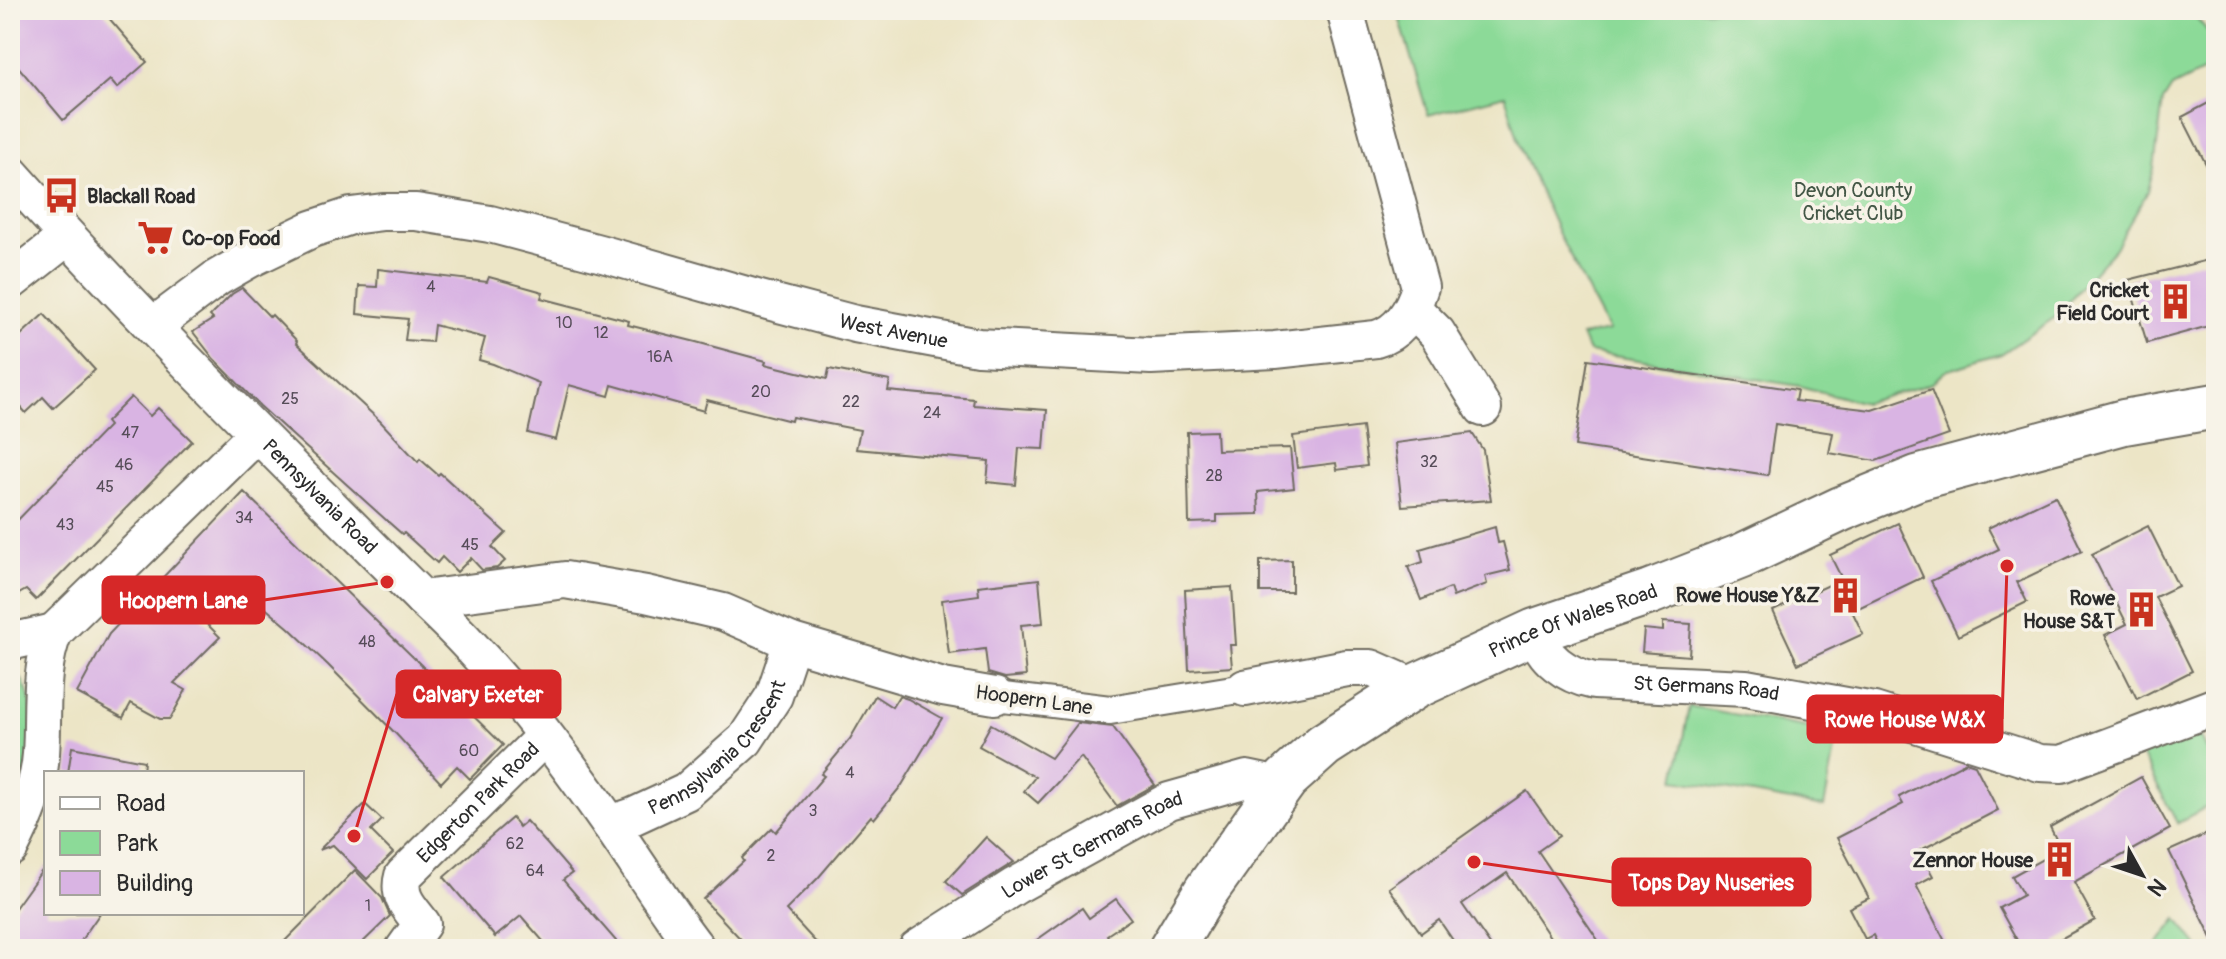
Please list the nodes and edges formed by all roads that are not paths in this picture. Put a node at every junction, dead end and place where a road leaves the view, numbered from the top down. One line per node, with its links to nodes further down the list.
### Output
1 (1345, 10): 5 (street)
2 (10, 173): 3 (street, Pennsylvania Road)
3 (67, 237): 4 (street); 6 (street, Pennsylvania Road)
4 (10, 282)
5 (1413, 309): 6 (street, West Avenue); 8 (street)
6 (153, 326): 9 (street, Pennsylvania Road)
7 (2216, 406): 11 (street, Prince Of Wales Road)
8 (1483, 408)
9 (257, 434): 10 (street, Pennsylvania Road); 12 (street)
10 (423, 599): 14 (street, Hoopern Lane); 19 (street, Pennsylvania Road)
11 (1535, 631): 15 (street, Prince Of Wales Road); 18 (street, St Germans Road)
12 (54, 632): 13 (street); 22 (street)
13 (10, 642)
14 (792, 642): 17 (street, Hoopern Lane); 21 (street, Pennsylvania Crescent)
15 (1414, 687): 16 (street, Hoopern Lane); 20 (street, Prince Of Wales Road)
16 (1245, 688): 17 (street, Hoopern Lane)
17 (995, 696)
18 (2216, 706)
19 (545, 736): 21 (street, Pennsylvania Road); 23 (street, Edgerton Park Road)
20 (1280, 786): 25 (street, Lower St Germans Road); 26 (street, Prince Of Wales Road)
21 (610, 824): 24 (street, Pennsylvania Road)
22 (10, 848)
23 (404, 949)
24 (697, 949)
25 (917, 949)
26 (1171, 949)

